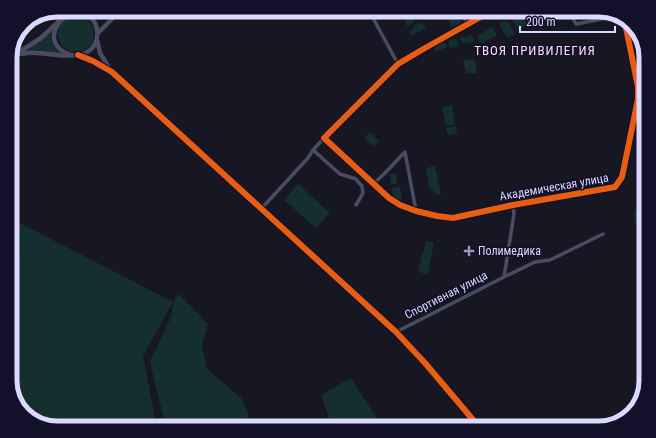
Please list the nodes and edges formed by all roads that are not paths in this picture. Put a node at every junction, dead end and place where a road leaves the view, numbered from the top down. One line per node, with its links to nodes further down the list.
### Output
1 (59, 17): 12 (street)
2 (62, 17): 12 (street)
3 (89, 17): 15 (street)
4 (114, 17): 15 (street)
5 (375, 17): 21 (street)
6 (464, 17): 13 (street)
7 (480, 17): 13 (street)
8 (530, 17): 9 (street)
9 (540, 17)
10 (572, 17): 11 (street)
11 (606, 18)
12 (57, 24): 17 (street); 19 (street)
13 (468, 24): 21 (street)
14 (626, 28): 27 (street, Академическая улица)
15 (98, 33): 16 (street)
16 (97, 40): 20 (street); 22 (street)
17 (17, 54)
18 (17, 55): 19 (street)
19 (71, 55): 20 (street)
20 (78, 55): 22 (street)
21 (398, 64): 23 (street)
22 (112, 72): 28 (street)
23 (324, 138): 24 (street); 25 (street, Академическая улица)
24 (313, 150): 26 (street); 28 (street)
25 (373, 184): 29 (street, Академическая улица); 29 (street)
26 (356, 205)
27 (513, 205): 29 (street, Академическая улица); 31 (street, Спортивная улица)
28 (261, 209): 32 (street)
29 (416, 211)
30 (603, 234): 31 (street)
31 (504, 276): 32 (street, Спортивная улица)
32 (396, 332): 33 (street)
33 (474, 421)

